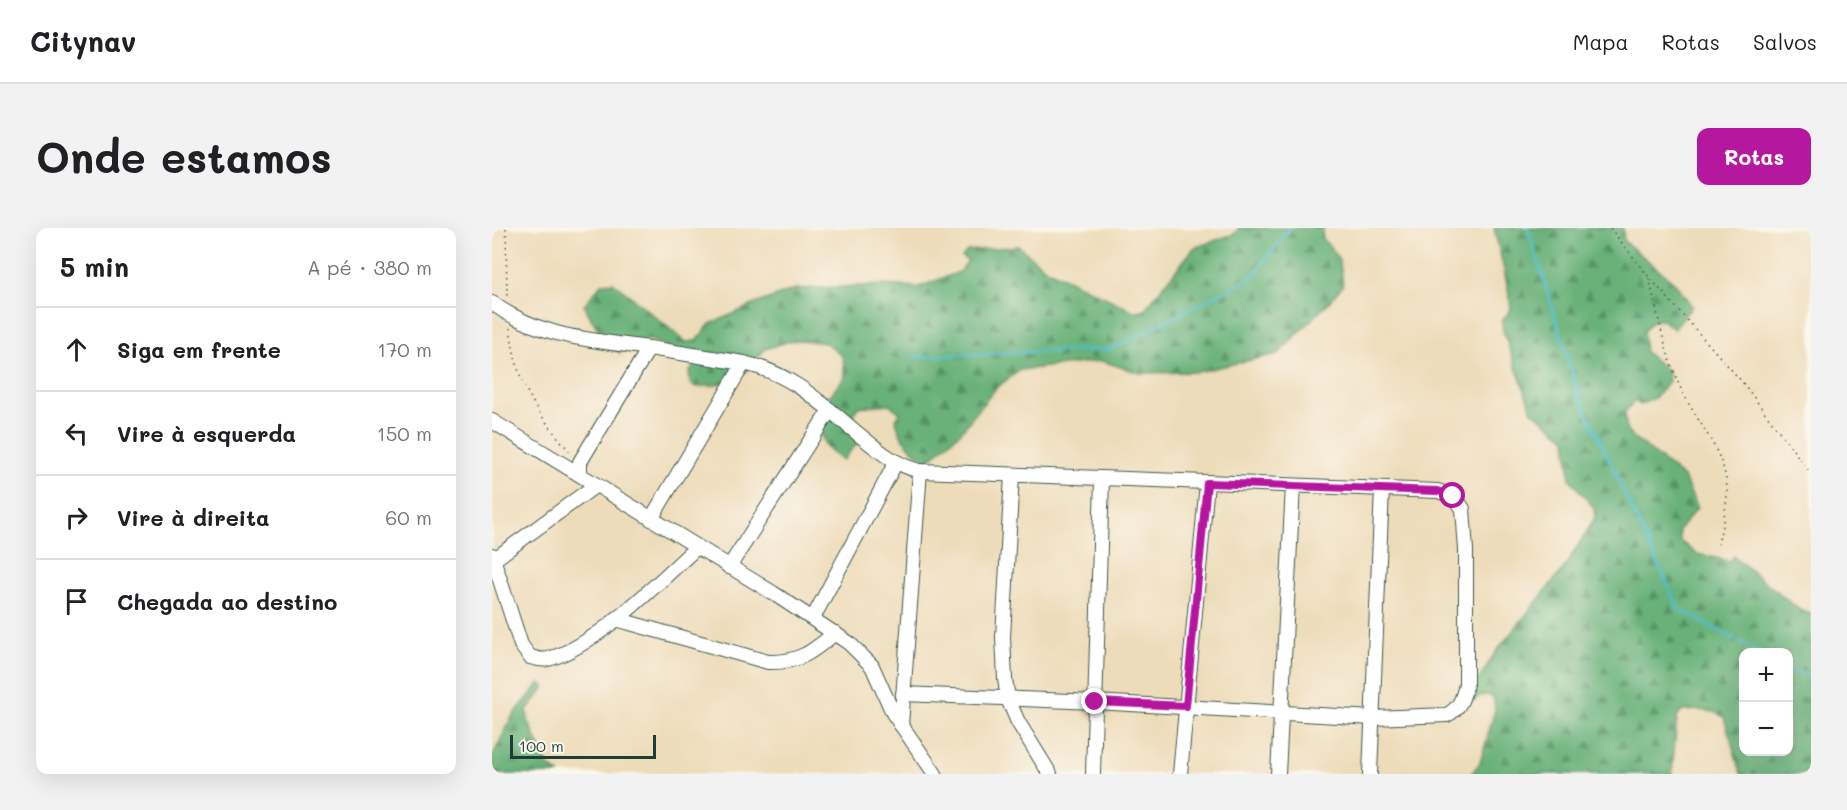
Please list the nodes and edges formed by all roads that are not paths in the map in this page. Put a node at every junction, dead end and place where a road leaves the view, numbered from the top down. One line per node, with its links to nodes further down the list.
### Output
1 (492, 303): 2 (street)
2 (649, 348): 3 (street); 7 (street)
3 (744, 363): 4 (street); 15 (street)
4 (830, 410): 6 (street); 18 (street)
5 (492, 422): 7 (street)
6 (896, 462): 8 (street); 19 (street)
7 (580, 468): 12 (street)
8 (920, 471): 9 (street); 22 (street)
9 (1012, 475): 10 (street); 23 (street)
10 (1102, 479): 11 (street); 24 (street)
11 (1207, 483): 13 (street); 25 (street)
12 (596, 485): 15 (street); 17 (street)
13 (1293, 486): 14 (street); 26 (street)
14 (1382, 489): 27 (street); 27 (street)
15 (651, 519): 16 (street)
16 (697, 548): 18 (street); 20 (street)
17 (492, 559): 20 (street)
18 (729, 567): 19 (street)
19 (813, 618): 21 (street)
20 (616, 619): 21 (street)
21 (835, 633): 28 (street)
22 (903, 694): 23 (street); 28 (street)
23 (1008, 699): 24 (street); 30 (street)
24 (1095, 702): 25 (street); 31 (street)
25 (1186, 706): 26 (street); 32 (street)
26 (1281, 713): 27 (street); 33 (street)
27 (1373, 717): 34 (street)
28 (901, 725): 29 (street)
29 (935, 774)
30 (1050, 774)
31 (1094, 774)
32 (1180, 774)
33 (1278, 774)
34 (1370, 774)

